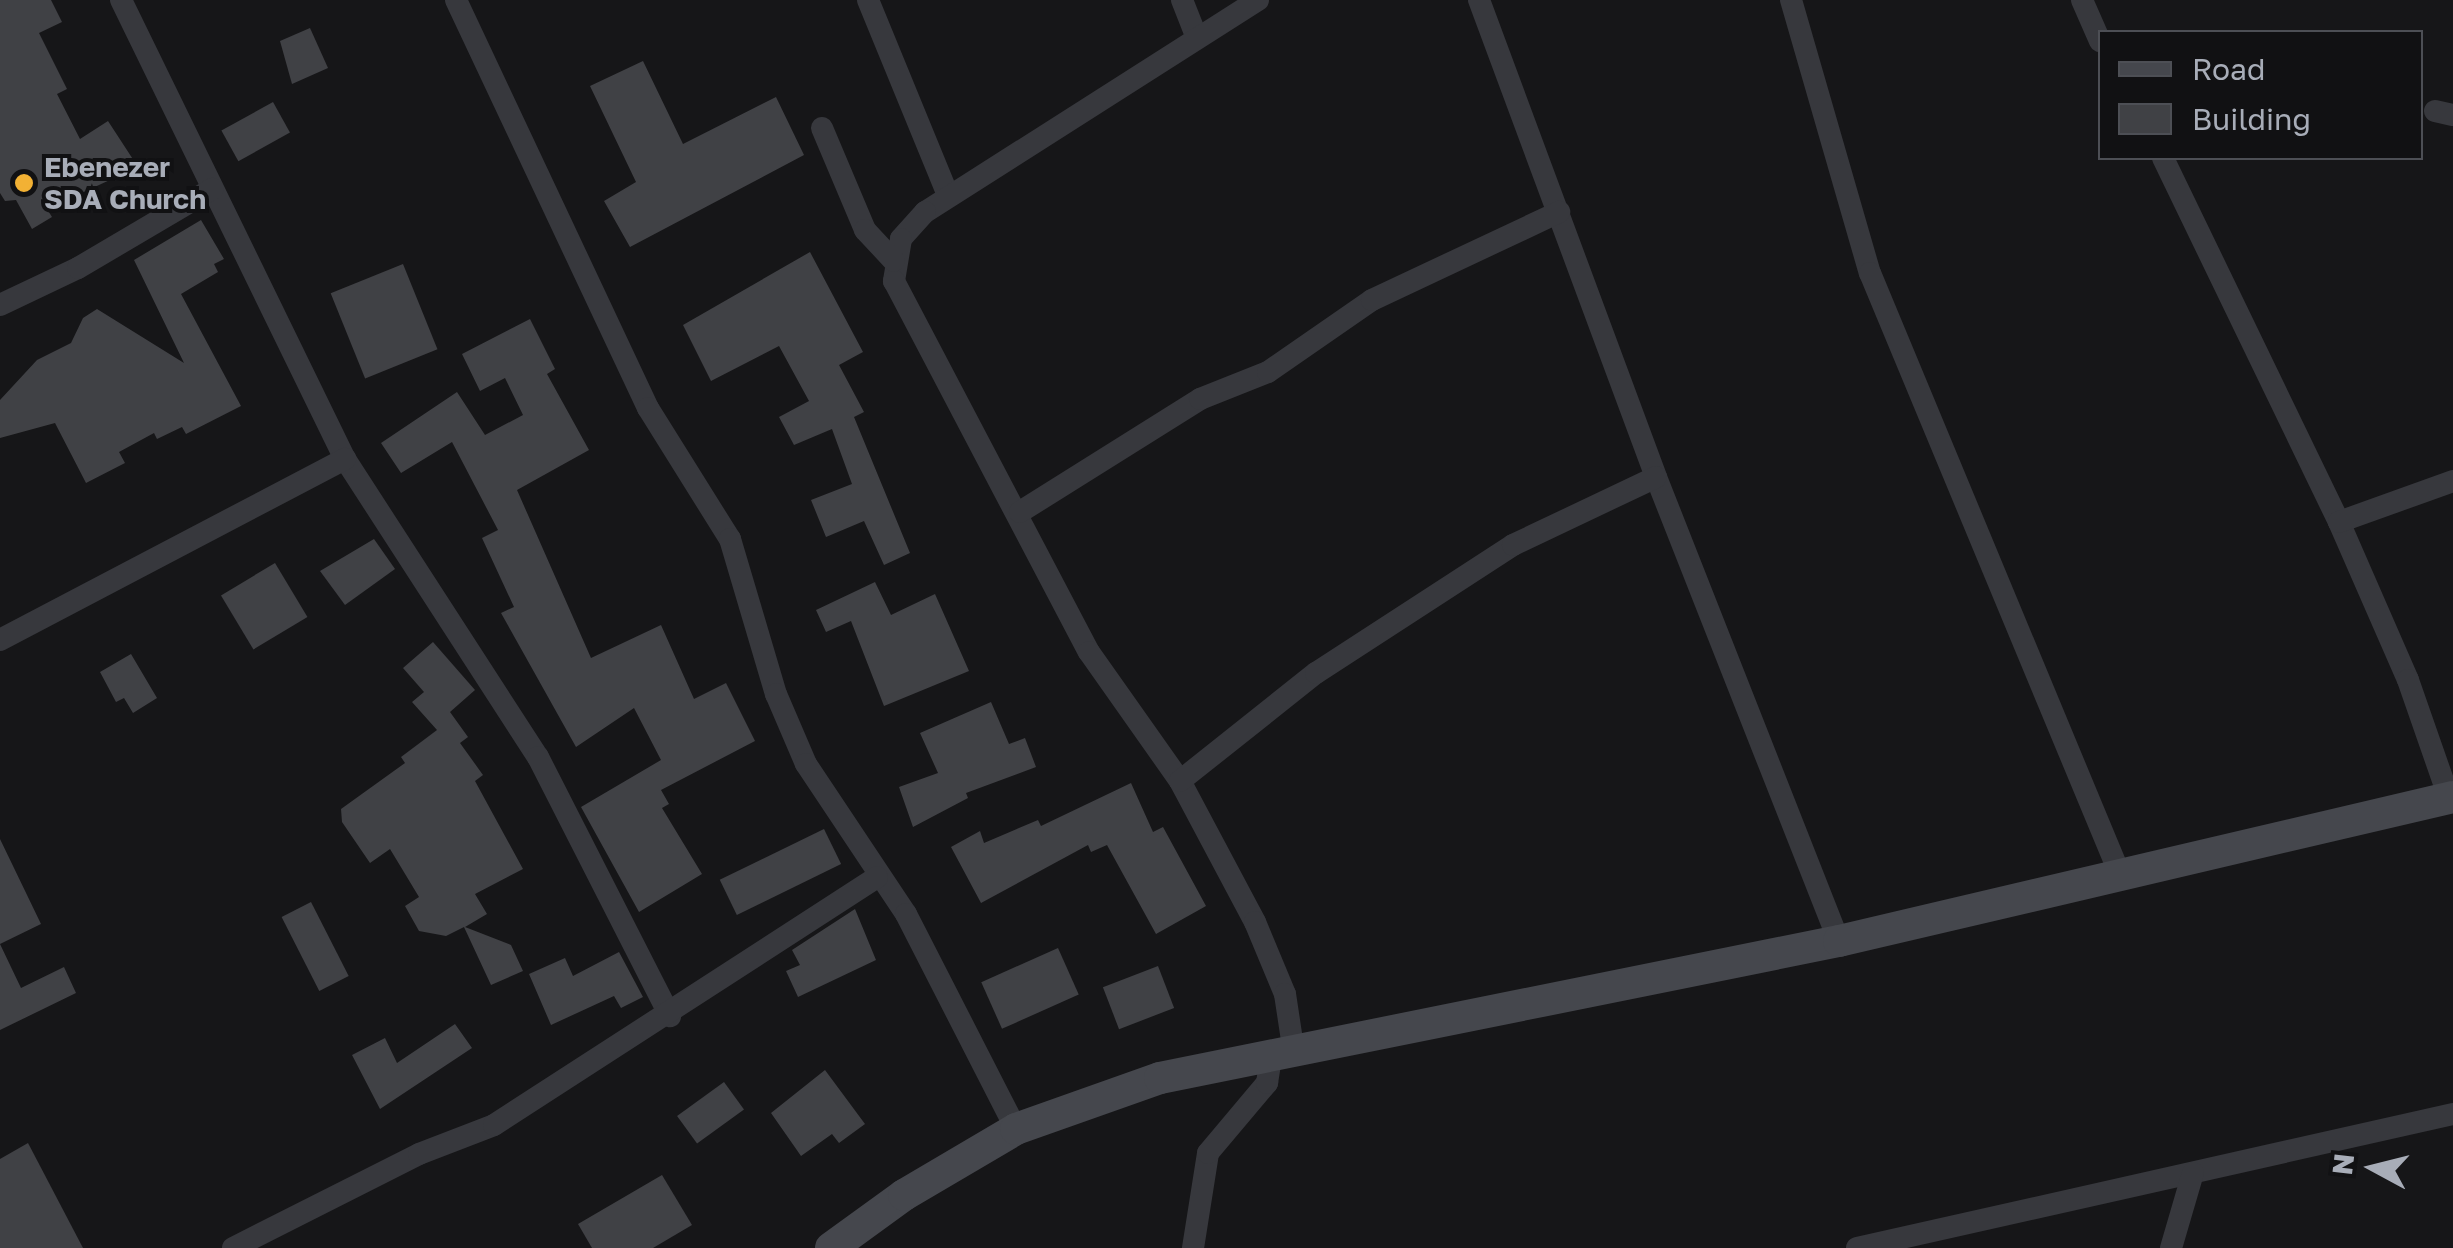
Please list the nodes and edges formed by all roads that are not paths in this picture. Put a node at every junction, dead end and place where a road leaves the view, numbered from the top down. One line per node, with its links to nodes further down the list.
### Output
1 (121, 0): 13 (street)
2 (456, 0): 27 (street)
3 (868, 0): 14 (street)
4 (1182, 0): 10 (street)
5 (1258, 0): 10 (street)
6 (1479, 0): 15 (street)
7 (1791, 0): 26 (street)
8 (2082, 0): 9 (street)
9 (2098, 36)
10 (1197, 38): 14 (street)
11 (822, 128): 16 (street)
12 (2164, 160): 22 (street)
13 (212, 189): 17 (street); 18 (street)
14 (948, 195): 16 (street)
15 (1559, 212): 19 (street); 21 (street)
16 (894, 260): 21 (street)
17 (0, 305)
18 (344, 459): 23 (street); 29 (street)
19 (1656, 476): 24 (street); 28 (street)
20 (2453, 481): 22 (street)
21 (1020, 512): 24 (street)
22 (2339, 522): 25 (street)
23 (0, 640)
24 (1180, 781): 30 (street)
25 (2451, 797): 26 (street)
26 (2119, 872): 28 (street)
27 (877, 877): 29 (street); 32 (street)
28 (1839, 941): 30 (street)
29 (670, 1016): 34 (street)
30 (1282, 1050): 32 (street); 36 (street)
31 (2453, 1114): 33 (street)
32 (1016, 1129): 35 (street)
33 (2193, 1173): 37 (street); 38 (street)
34 (233, 1248)
35 (831, 1248)
36 (1193, 1248)
37 (1857, 1248)
38 (2171, 1248)

